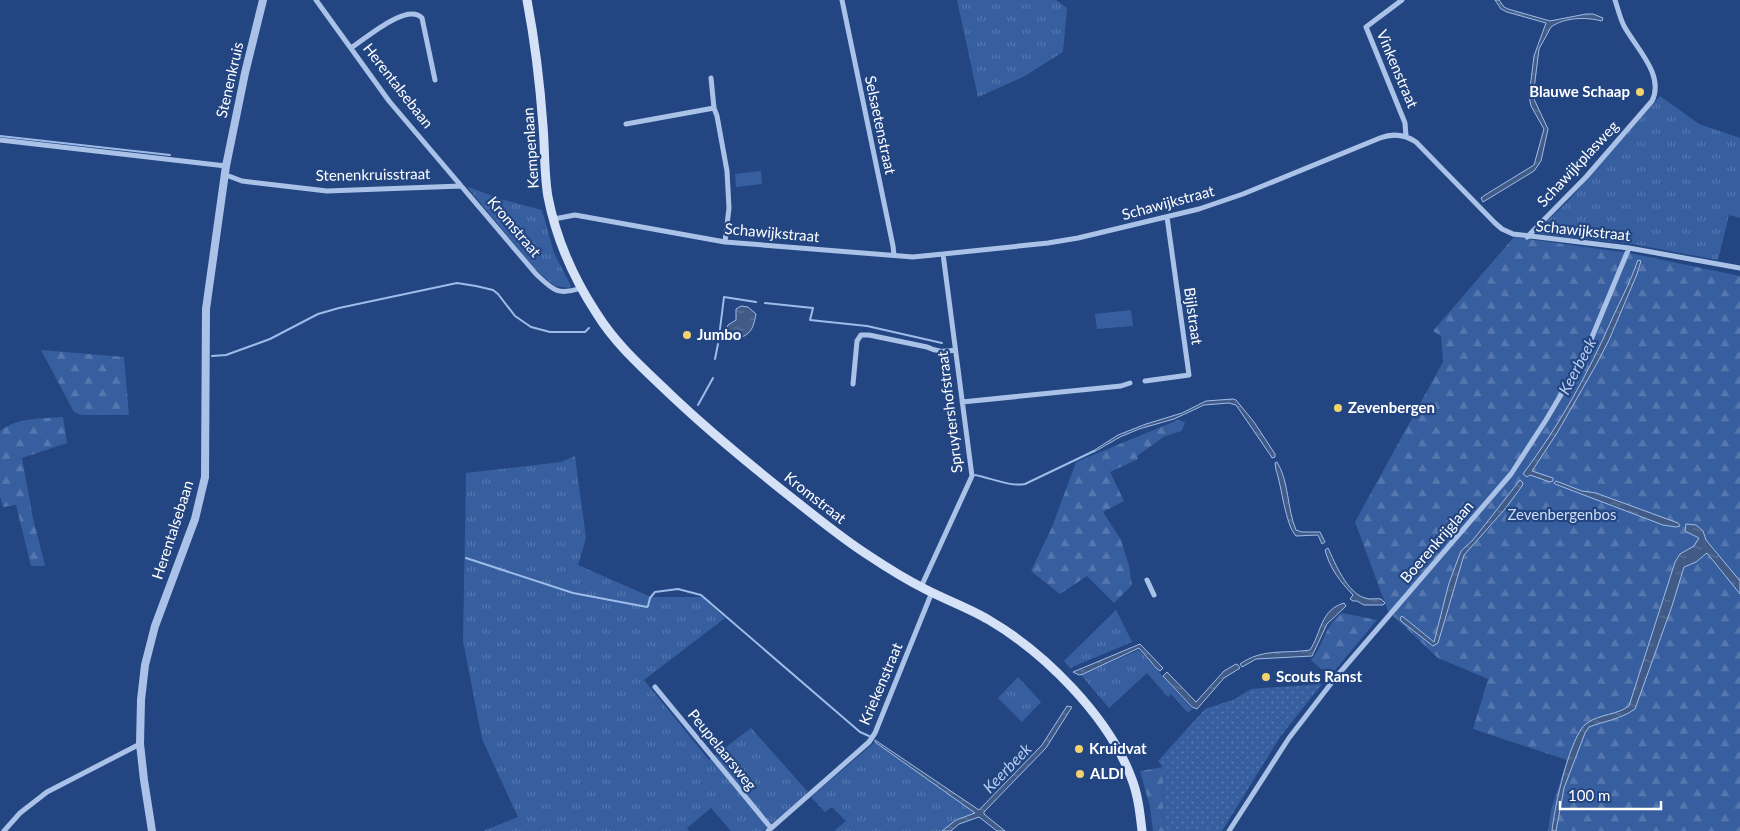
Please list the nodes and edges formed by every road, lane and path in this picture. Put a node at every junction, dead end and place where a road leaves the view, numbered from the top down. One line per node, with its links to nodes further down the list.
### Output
1 (263, 0): 14 (street, Stenenkruis)
2 (316, 0): 7 (street, Herentalsebaan)
3 (527, 0): 18 (main road, Kempenlaan)
4 (842, 0): 23 (street, Selsaetenstraat)
5 (1402, 0): 12 (street, Vinkenstraat)
6 (1615, 0): 19 (street, Schawijkplasweg)
7 (351, 48): 9 (street); 16 (street, Herentalsebaan)
8 (711, 78): 10 (street)
9 (435, 80)
10 (714, 108): 11 (street); 20 (street)
11 (626, 124)
12 (1406, 136): 17 (street, Schawijkstraat); 19 (street, Schawijkstraat)
13 (0, 140): 14 (street)
14 (226, 166): 15 (street, Stenenkruis)
15 (226, 176): 16 (street, Stenenkruisstraat); 36 (street, Herentalsebaan)
16 (462, 186): 25 (street, Kromstraat)
17 (1167, 217): 22 (street, Schawijkstraat); 27 (street, Bijlstraat)
18 (554, 219): 20 (street, Schawijkstraat); 25 (main road, Kempenlaan)
19 (1526, 237): 21 (street, Schawijkstraat)
20 (725, 242): 23 (street, Schawijkstraat)
21 (1629, 248): 24 (street, Schawijkstraat); 41 (street, Boerenkrijglaan)
22 (943, 254): 23 (street, Schawijkstraat); 26 (street, Spruytershofstraat)
23 (894, 255)
24 (1740, 268)
25 (581, 288): 32 (main road, Kromstraat)
26 (955, 350): 29 (street); 30 (street, Spruytershofstraat)
27 (1145, 381)
28 (1130, 383): 30 (street)
29 (853, 384)
30 (962, 402): 32 (street, Spruytershofstraat)
31 (1147, 580): 34 (street)
32 (921, 587): 33 (main road, Kromstraat)
33 (932, 592): 37 (street, Kriekenstraat); 40 (main road, Kromstraat)
34 (1154, 595)
35 (655, 687): 37 (street, Peupelaarsweg)
36 (140, 744): 38 (street); 39 (street, Herentalsebaan)
37 (769, 829)
38 (4, 831)
39 (152, 831)
40 (1142, 831)
41 (1229, 831)

